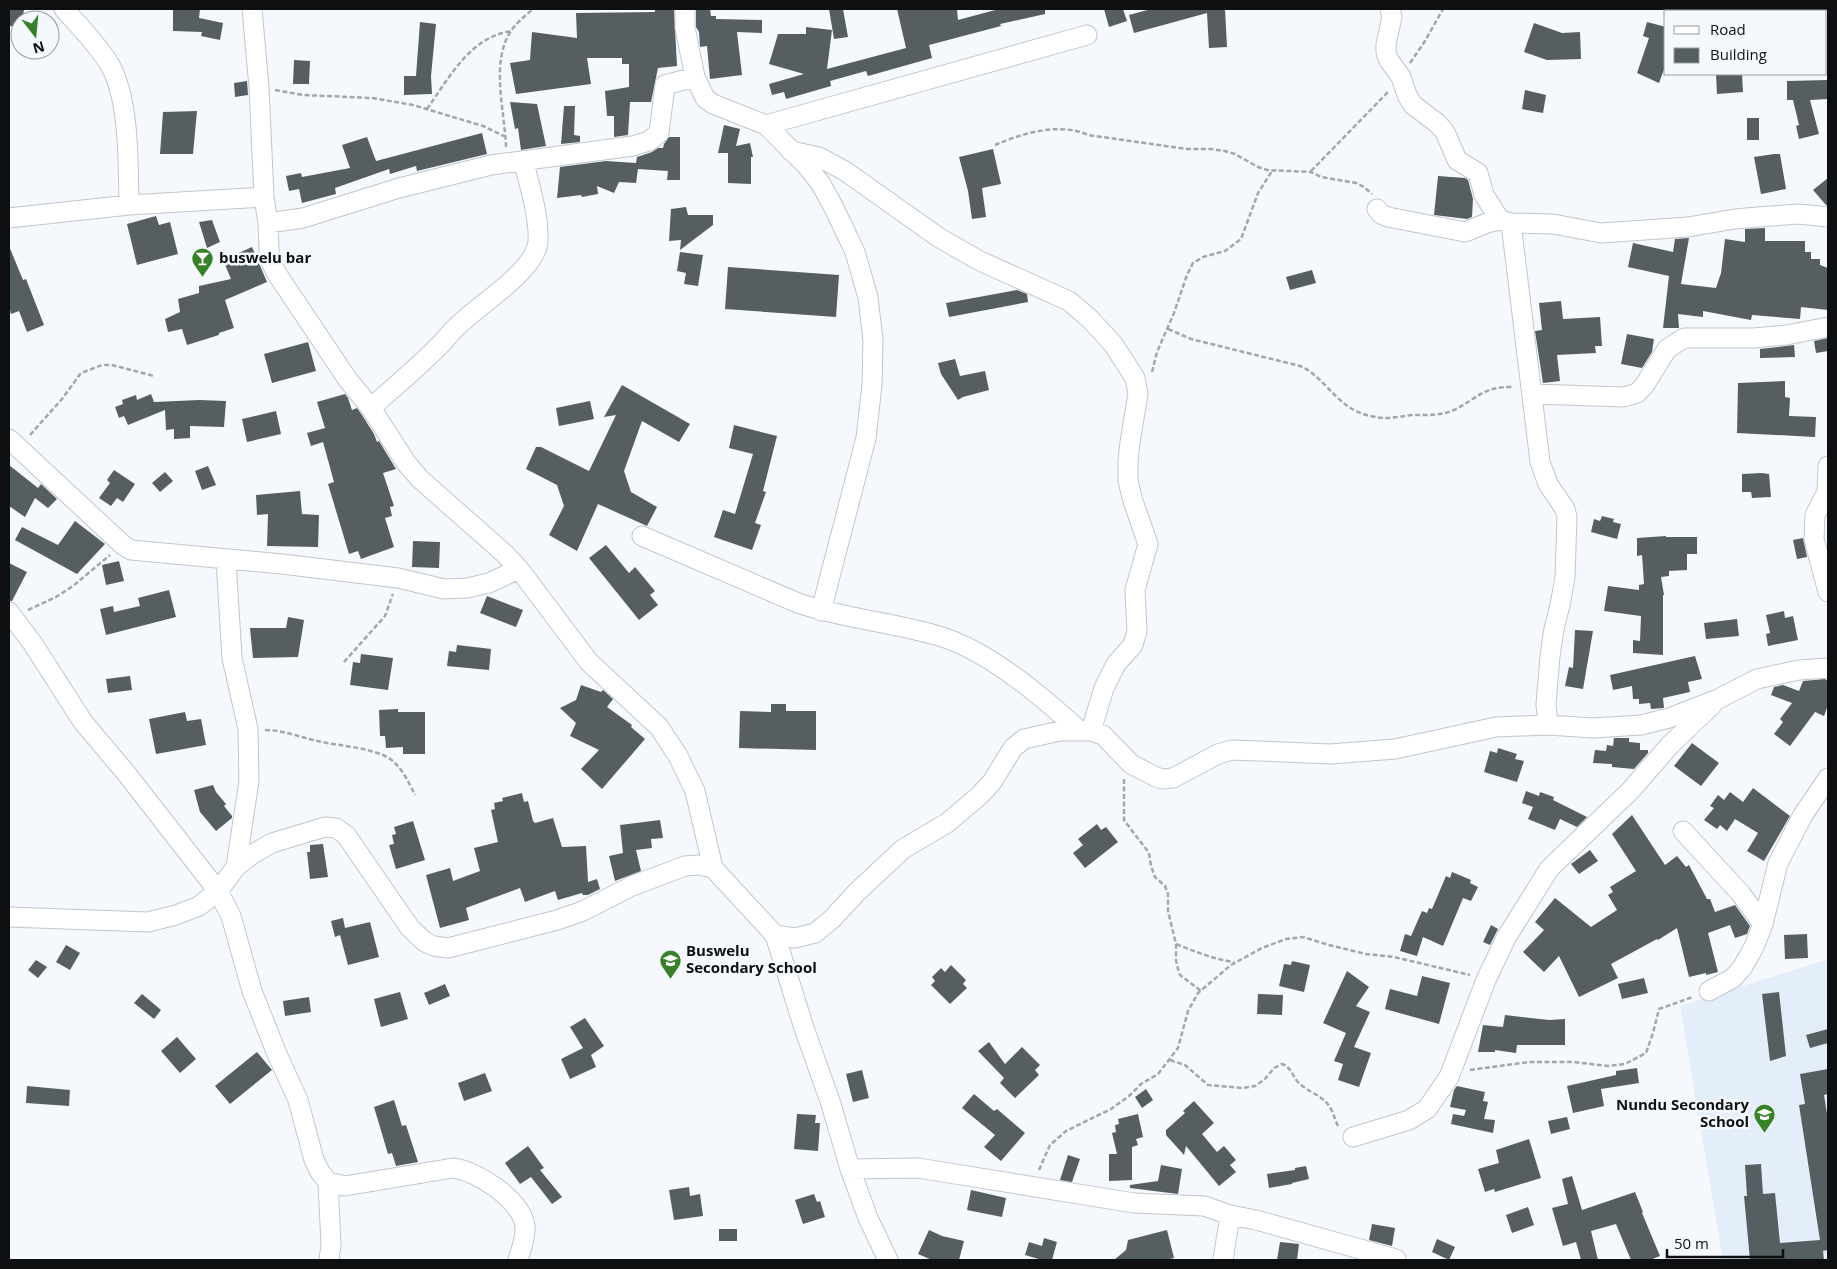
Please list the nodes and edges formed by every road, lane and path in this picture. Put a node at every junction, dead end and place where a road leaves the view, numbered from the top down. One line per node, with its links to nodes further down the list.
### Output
1 (64, 9): 21 (street)
2 (252, 9): 11 (street)
3 (533, 9): 7 (path)
4 (685, 9): 10 (street)
5 (1390, 9): 9 (street)
6 (1443, 9): 9 (path)
7 (510, 31): 12 (path); 14 (path)
8 (1087, 35): 13 (street)
9 (1400, 76): 19 (path); 25 (street)
10 (695, 77): 13 (street); 17 (street)
11 (259, 87): 12 (path); 20 (street)
12 (426, 110): 14 (path)
13 (766, 125): 16 (street)
14 (506, 137): 17 (path)
15 (995, 145): 18 (path)
16 (790, 151): 31 (street); 41 (street)
17 (515, 162): 26 (street); 32 (street)
18 (1272, 170): 19 (path); 28 (path)
19 (1311, 172): 22 (path)
20 (264, 197): 21 (street); 26 (street)
21 (129, 205): 24 (street)
22 (1377, 209): 25 (street)
23 (1828, 217): 25 (street)
24 (9, 218)
25 (1506, 222): 30 (street)
26 (268, 223): 32 (street)
27 (1828, 327): 30 (street)
28 (1168, 329): 30 (path); 31 (path)
29 (154, 376): 33 (path)
30 (1533, 391): 46 (street)
31 (1138, 394): 48 (street)
32 (370, 408): 38 (street)
33 (14, 443): 36 (street)
34 (1828, 466): 40 (street)
35 (642, 536): 41 (street)
36 (123, 545): 37 (street); 42 (path)
37 (226, 560): 39 (street); 47 (street)
38 (519, 569): 39 (street); 54 (street)
39 (398, 578): 43 (path)
40 (1828, 592)
41 (821, 611): 48 (street)
42 (11, 614): 55 (street)
43 (344, 662)
44 (1828, 668): 45 (street)
45 (1718, 699): 46 (street); 61 (street)
46 (1548, 725): 49 (street)
47 (248, 729): 51 (path); 53 (street)
48 (1086, 731): 49 (street); 58 (street)
49 (1125, 758): 59 (path)
50 (1828, 778): 57 (street)
51 (415, 795)
52 (1683, 832): 57 (street)
53 (236, 867): 54 (street); 55 (street)
54 (713, 868): 58 (street)
55 (218, 891): 56 (street); 68 (street)
56 (9, 917)
57 (1763, 924): 63 (street)
58 (775, 935): 67 (street)
59 (1176, 944): 60 (path); 62 (path)
60 (1236, 962): 61 (path); 62 (path)
61 (1486, 980): 65 (street)
62 (1201, 991): 64 (path)
63 (1709, 991): 65 (path)
64 (1170, 1060): 66 (path); 69 (path)
65 (1450, 1077): 66 (street)
66 (1353, 1137)
67 (850, 1169): 69 (street); 74 (street)
68 (328, 1182): 72 (street); 73 (street)
69 (1034, 1187): 70 (street)
70 (1230, 1215): 71 (street); 75 (street)
71 (1396, 1259)
72 (329, 1260)
73 (518, 1260)
74 (888, 1260)
75 (1223, 1260)

